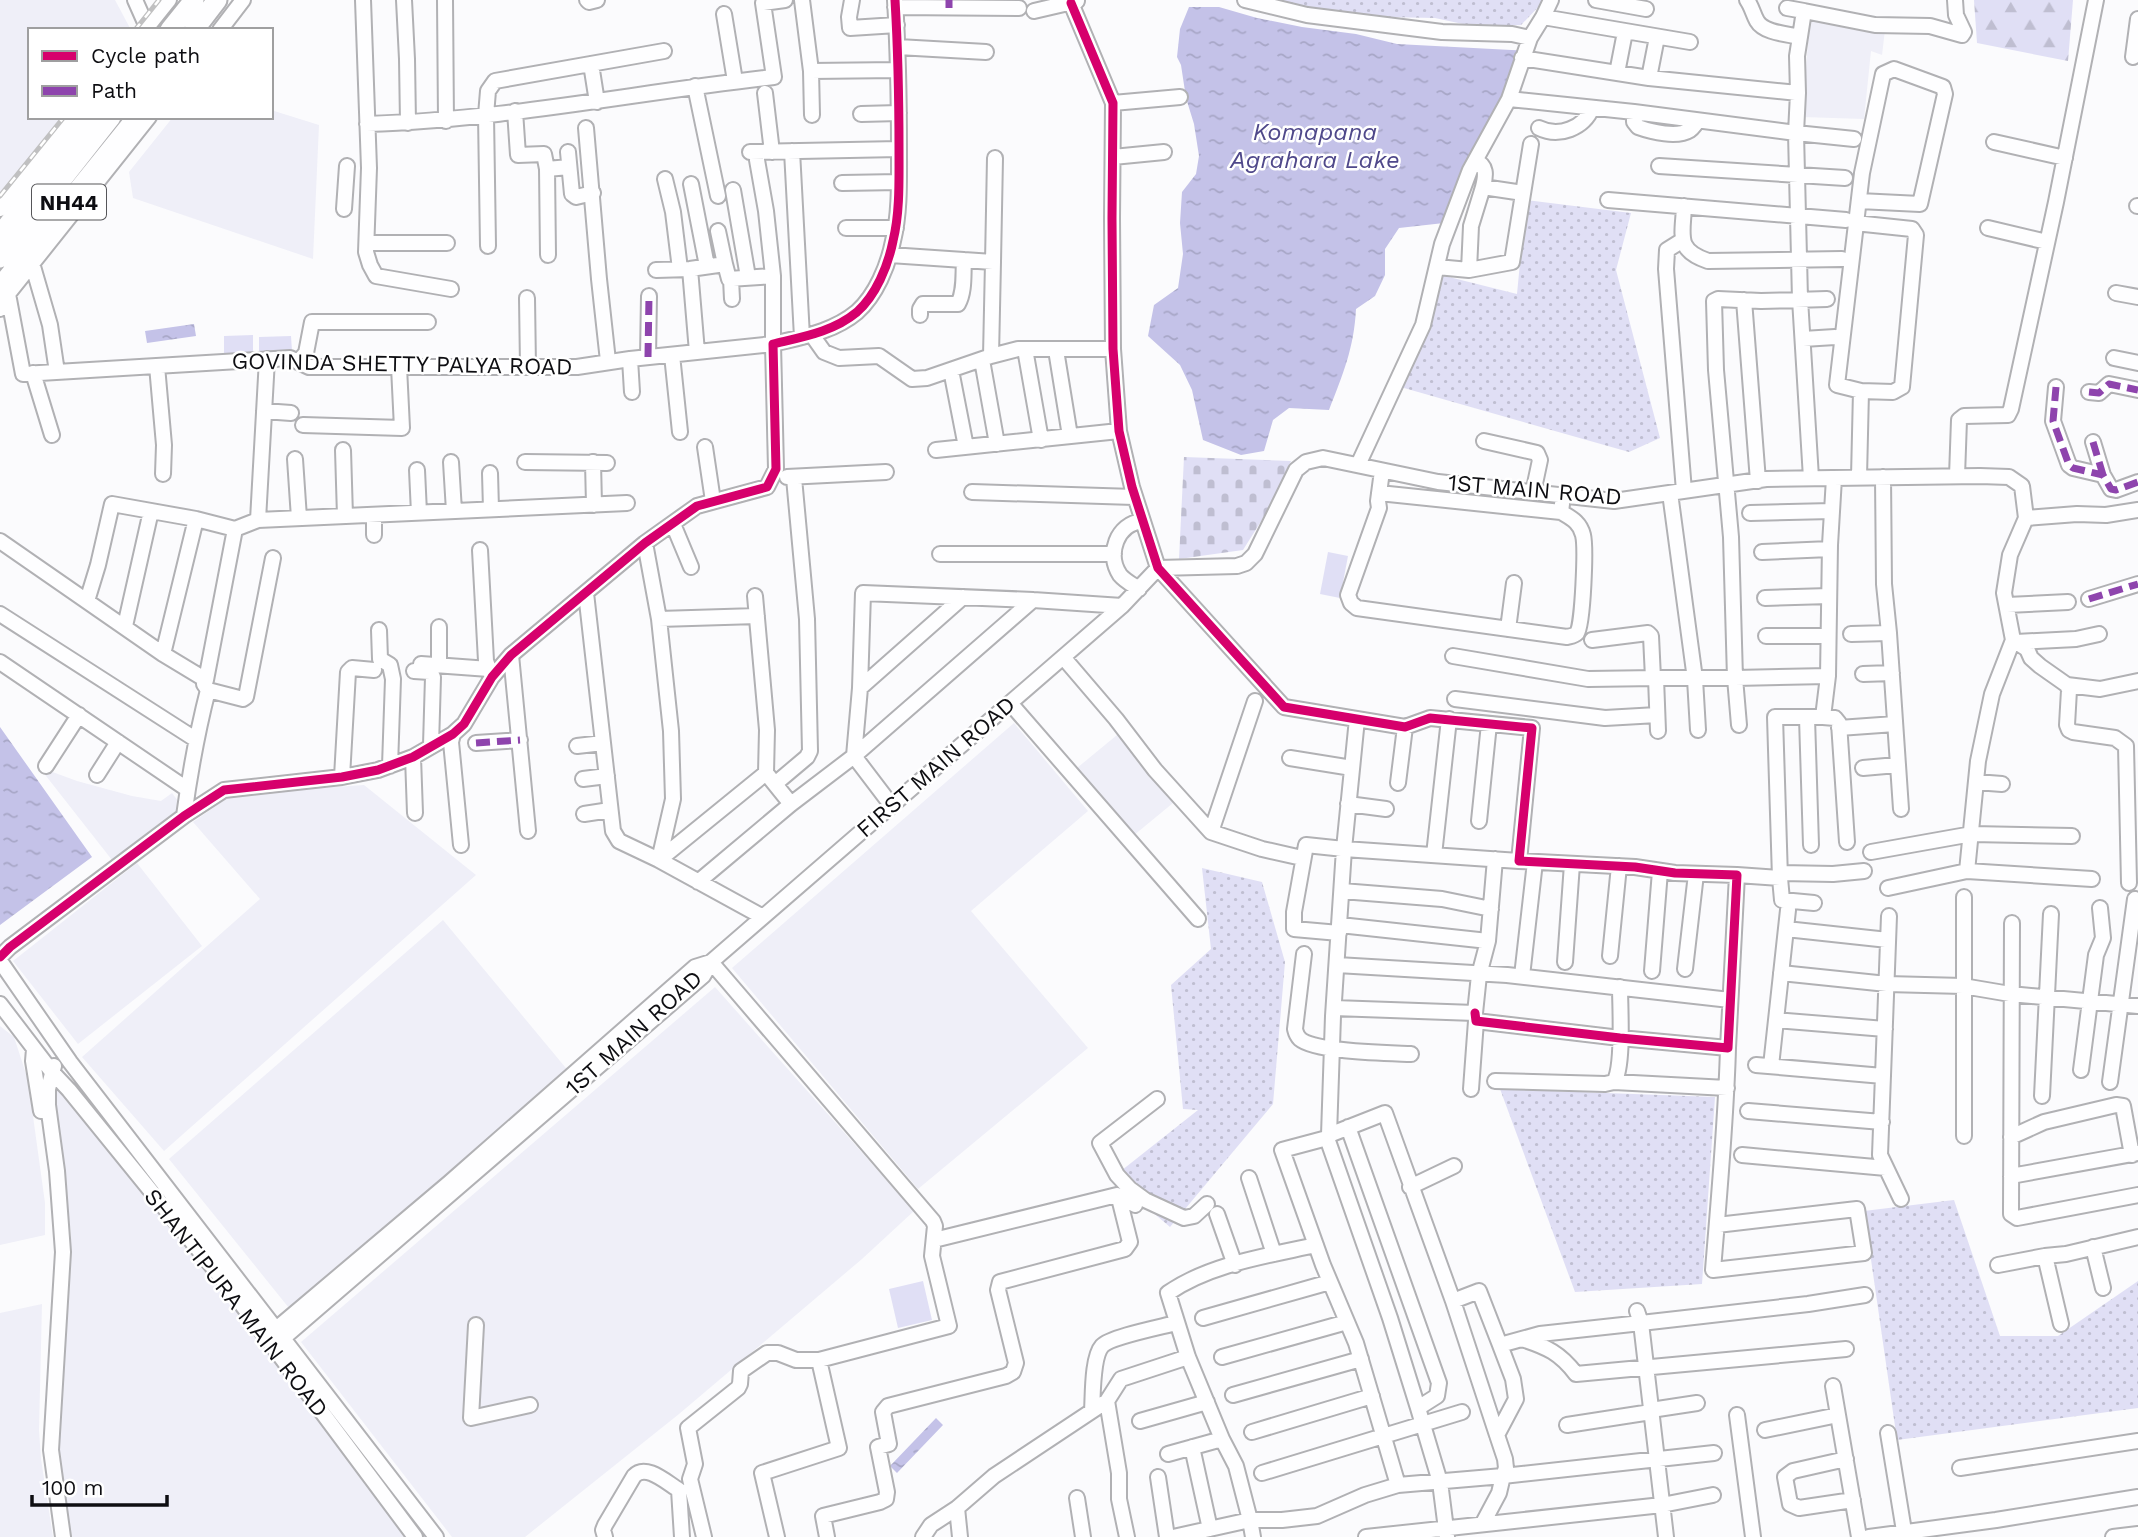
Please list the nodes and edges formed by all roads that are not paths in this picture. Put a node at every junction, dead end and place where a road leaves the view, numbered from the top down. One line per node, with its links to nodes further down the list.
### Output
1 (135, 0): 34 (street)
2 (169, 0): 35 (street)
3 (185, 0): 36 (highway)
4 (194, 0): 37 (highway)
5 (203, 0): 38 (highway)
6 (217, 0): 39 (highway)
7 (227, 0): 40 (highway)
8 (243, 0): 41 (street)
9 (363, 0): 80 (street)
10 (404, 0): 79 (street)
11 (445, 0): 78 (street)
12 (587, 0): 13 (street)
13 (597, 0)
14 (785, 0): 57 (street)
15 (802, 0): 54 (street)
16 (852, 0): 33 (street)
17 (1245, 0): 45 (street)
18 (1551, 0): 31 (street)
19 (1596, 0): 28 (street)
20 (1747, 0): 44 (street)
21 (1955, 0): 26 (street)
22 (2096, 0): 94 (street)
23 (1076, 1): 29 (street); 64 (street)
24 (895, 4): 25 (street); 33 (street, GOVINDA SHETTY PALYA ROAD)
25 (949, 4): 27 (street)
26 (1795, 7): 44 (street)
27 (1019, 8)
28 (1646, 9)
29 (1034, 10)
30 (724, 14): 57 (street)
31 (1543, 17): 42 (street); 45 (street)
32 (2138, 19): 50 (street)
33 (897, 25): 47 (street, GOVINDA SHETTY PALYA ROAD)
34 (150, 28)
35 (152, 28)
36 (152, 28)
37 (172, 28)
38 (181, 28)
39 (196, 28)
40 (206, 28)
41 (222, 28)
42 (1625, 32): 43 (street); 55 (street)
43 (1657, 37): 46 (street); 56 (street)
44 (1800, 37): 60 (street)
45 (1530, 38): 51 (street)
46 (1690, 43)
47 (898, 47): 49 (street); 53 (street, GOVINDA SHETTY PALYA ROAD)
48 (664, 51): 52 (street)
49 (986, 52)
50 (2133, 57)
51 (1522, 58): 55 (street); 62 (street)
52 (591, 64): 63 (street); 69 (street)
53 (898, 70): 54 (street); 67 (street, GOVINDA SHETTY PALYA ROAD)
54 (811, 71): 70 (street)
55 (1617, 74): 56 (street)
56 (1649, 78): 60 (street)
57 (735, 81): 58 (street)
58 (695, 86): 63 (street); 112 (street)
59 (765, 93): 89 (street)
60 (1798, 93): 83 (street)
61 (1181, 97): 64 (street)
62 (1509, 99): 65 (street); 95 (street)
63 (597, 102): 66 (street)
64 (1113, 103): 92 (street)
65 (1592, 107): 82 (street); 83 (street)
66 (515, 111): 69 (street); 99 (street)
67 (899, 113): 68 (street); 87 (street, GOVINDA SHETTY PALYA ROAD)
68 (861, 114)
69 (486, 115): 78 (street); 132 (street)
70 (812, 115)
71 (72, 119): 117 (street)
72 (90, 119): 126 (highway)
73 (98, 119): 131 (highway, NH44)
74 (109, 119): 135 (highway)
75 (123, 119): 147 (highway)
76 (135, 119): 152 (highway, NH44)
77 (147, 119): 140 (street)
78 (446, 121): 79 (street)
79 (408, 123): 80 (street)
80 (367, 124): 103 (street)
81 (586, 128): 110 (street)
82 (1539, 128)
83 (1796, 134): 84 (street); 100 (street)
84 (1854, 139)
85 (1994, 142): 94 (street)
86 (1531, 144): 111 (street)
87 (899, 149): 90 (street); 104 (street, GOVINDA SHETTY PALYA ROAD)
88 (568, 152): 98 (street)
89 (772, 152): 90 (street); 148 (street)
90 (792, 152): 164 (street)
91 (1164, 152): 92 (street)
92 (1113, 157): 169 (street)
93 (995, 158): 139 (street)
94 (2065, 158): 128 (street)
95 (1475, 161): 108 (street); 115 (street)
96 (347, 166): 105 (street)
97 (1659, 166): 100 (street)
98 (569, 167): 99 (street); 110 (street)
99 (547, 169): 133 (street)
100 (1798, 174): 101 (street); 120 (street)
101 (1846, 178)
102 (665, 179): 144 (street)
103 (369, 182): 105 (street); 129 (street)
104 (899, 182): 106 (street); 123 (street, GOVINDA SHETTY PALYA ROAD)
105 (346, 183): 118 (street)
106 (842, 183)
107 (691, 184): 142 (street)
108 (1483, 187): 111 (street); 119 (street)
109 (733, 190): 149 (street)
110 (593, 193): 178 (street)
111 (1523, 193): 146 (street)
112 (718, 197)
113 (1608, 200): 116 (street)
114 (1859, 201): 114 (street); 121 (street)
115 (1457, 205): 119 (street); 143 (street)
116 (1684, 206): 120 (street); 127 (street)
117 (0, 209)
118 (344, 209)
119 (1476, 209): 146 (street)
120 (1798, 215): 121 (street); 137 (street)
121 (1851, 222): 189 (street); 189 (street)
122 (846, 228): 123 (street)
123 (895, 228): 134 (street, GOVINDA SHETTY PALYA ROAD)
124 (1988, 228): 128 (street)
125 (718, 231): 141 (street)
126 (0, 235)
127 (1683, 240): 137 (street); 228 (street)
128 (2047, 242): 218 (street)
129 (367, 243): 130 (street); 151 (street)
130 (447, 243)
131 (0, 244)
132 (488, 246)
133 (548, 255)
134 (890, 255): 138 (street); 164 (street, GOVINDA SHETTY PALYA ROAD)
135 (0, 258)
136 (1842, 258): 137 (street)
137 (1799, 259): 158 (street)
138 (964, 260): 139 (street); 162 (street)
139 (993, 262): 174 (street)
140 (32, 263): 152 (street); 185 (street)
141 (725, 264): 142 (street); 150 (street)
142 (707, 267): 144 (street)
143 (1437, 267): 146 (street); 210 (street)
144 (685, 269): 145 (street); 171 (street)
145 (656, 270)
146 (1469, 270)
147 (0, 275)
148 (773, 276): 149 (street); 167 (street)
149 (748, 278): 150 (street)
150 (731, 279): 157 (street)
151 (451, 289)
152 (4, 290): 161 (street); 186 (street)
153 (2116, 293): 155 (street)
154 (649, 296): 173 (street)
155 (2138, 296)
156 (527, 298): 183 (street)
157 (733, 299)
158 (1800, 299): 159 (street); 160 (street); 166 (street)
159 (1827, 299)
160 (1744, 300): 224 (street); 226 (street)
161 (0, 309)
162 (920, 315)
163 (428, 322): 179 (street)
164 (807, 336): 167 (street, GOVINDA SHETTY PALYA ROAD); 184 (street)
165 (1835, 337): 166 (street)
166 (1803, 339): 222 (street)
167 (773, 344): 171 (street, GOVINDA SHETTY PALYA ROAD); 217 (street)
168 (1025, 349): 170 (street); 174 (street); 199 (street)
169 (1113, 349): 170 (street); 195 (street)
170 (1056, 350): 198 (street)
171 (697, 352): 172 (street, GOVINDA SHETTY PALYA ROAD)
172 (672, 355): 173 (street, GOVINDA SHETTY PALYA ROAD); 196 (street)
173 (648, 357): 177 (street, GOVINDA SHETTY PALYA ROAD)
174 (986, 358): 184 (street); 202 (street)
175 (2115, 358): 180 (street)
176 (267, 359): 179 (street, GOVINDA SHETTY PALYA ROAD); 181 (street, GOVINDA SHETTY PALYA ROAD); 192 (street)
177 (629, 359): 178 (street, GOVINDA SHETTY PALYA ROAD); 190 (street)
178 (608, 361): 183 (street, GOVINDA SHETTY PALYA ROAD)
179 (298, 362): 182 (street, GOVINDA SHETTY PALYA ROAD)
180 (2138, 363)
181 (157, 366): 185 (street, GOVINDA SHETTY PALYA ROAD); 215 (street)
182 (399, 367): 183 (street, GOVINDA SHETTY PALYA ROAD); 194 (street)
183 (528, 368)
184 (951, 370): 204 (street)
185 (57, 372): 186 (street, GOVINDA SHETTY PALYA ROAD)
186 (33, 373): 197 (street)
187 (2056, 387): 216 (street)
188 (2138, 390): 191 (street)
189 (1861, 391): 219 (street)
190 (632, 392)
191 (2089, 392)
192 (264, 411): 193 (street); 249 (street)
193 (291, 413)
194 (303, 425)
195 (1119, 431): 198 (street); 232 (street)
196 (680, 432)
197 (52, 435)
198 (1070, 436): 199 (street)
199 (1041, 440): 202 (street)
200 (1484, 441): 230 (street)
201 (2093, 442): 216 (street)
202 (997, 444): 204 (street)
203 (705, 447): 233 (street)
204 (966, 447): 206 (street)
205 (343, 450): 245 (street)
206 (936, 450)
207 (295, 459): 246 (street)
208 (451, 462): 239 (street)
209 (525, 462): 235 (street)
210 (1358, 466): 212 (street, 1ST MAIN ROAD); 263 (street, 1ST MAIN ROAD)
211 (417, 470): 242 (street)
212 (1382, 471): 229 (street); 230 (street, 1ST MAIN ROAD)
213 (886, 472): 221 (street)
214 (490, 473): 236 (street)
215 (163, 474)
216 (2103, 475): 225 (street)
217 (772, 476): 221 (street); 233 (street)
218 (1957, 476): 220 (street, 1ST MAIN ROAD); 247 (street, 1ST MAIN ROAD)
219 (1859, 477): 220 (street, 1ST MAIN ROAD); 223 (street, 1ST MAIN ROAD)
220 (1883, 477): 285 (street)
221 (794, 478): 345 (street)
222 (1811, 478): 223 (street, 1ST MAIN ROAD); 224 (street, 1ST MAIN ROAD)
223 (1833, 478): 240 (street)
224 (1758, 481): 226 (street, 1ST MAIN ROAD)
225 (2138, 482)
226 (1726, 485): 228 (street, 1ST MAIN ROAD); 304 (street)
227 (972, 492): 232 (street)
228 (1677, 492): 231 (street, 1ST MAIN ROAD); 305 (street)
229 (1379, 493): 241 (street); 283 (street)
230 (1533, 493): 231 (street, 1ST MAIN ROAD)
231 (1563, 496): 241 (street)
232 (1135, 497): 250 (street)
233 (713, 501): 251 (street)
234 (627, 503): 235 (street)
235 (594, 505): 236 (street)
236 (491, 509): 239 (street)
237 (2138, 510): 247 (street)
238 (151, 511): 248 (street); 274 (street); 281 (street)
239 (454, 511): 242 (street)
240 (1832, 511): 243 (street); 256 (street)
241 (1561, 512): 283 (street)
242 (418, 513): 244 (street)
243 (1750, 513)
244 (374, 515): 245 (street); 253 (street)
245 (345, 516): 246 (street)
246 (299, 518): 249 (street)
247 (2026, 518): 276 (street)
248 (196, 519): 252 (street); 292 (street)
249 (258, 520): 252 (street)
250 (1142, 521): 260 (street); 263 (street)
251 (673, 524): 255 (street); 262 (street)
252 (235, 529): 307 (street)
253 (374, 535)
254 (0, 541): 274 (street)
255 (645, 543): 267 (street); 280 (street)
256 (1830, 549): 258 (street); 269 (street)
257 (480, 550): 299 (street)
258 (1762, 552)
259 (940, 554): 260 (street)
260 (1114, 554): 266 (street)
261 (273, 558): 307 (street)
262 (691, 566)
263 (1158, 568): 266 (street, FIRST MAIN ROAD); 317 (street)
264 (1514, 583): 283 (street)
265 (2138, 583): 272 (street)
266 (1139, 589): 277 (street, FIRST MAIN ROAD)
267 (586, 593): 293 (street); 331 (street)
268 (755, 596): 279 (street)
269 (1829, 596): 271 (street); 289 (street)
270 (963, 597): 273 (street); 309 (street); 309 (street)
271 (1765, 598)
272 (2090, 599)
273 (1033, 600): 277 (street); 334 (street)
274 (87, 601): 281 (street)
275 (2068, 602): 276 (street)
276 (2007, 605): 291 (street)
277 (1122, 606): 295 (street, FIRST MAIN ROAD)
278 (0, 614): 327 (street)
279 (757, 616): 280 (street); 345 (street)
280 (659, 619): 375 (street)
281 (125, 626): 292 (street)
282 (439, 627): 297 (street)
283 (1508, 629)
284 (379, 630): 339 (street)
285 (1889, 633): 286 (street); 300 (street)
286 (1851, 634)
287 (2099, 634): 291 (street)
288 (1766, 636): 289 (street)
289 (1828, 636): 302 (street)
290 (1592, 640): 303 (street)
291 (2015, 641): 308 (street); 347 (street)
292 (163, 654): 307 (street)
293 (511, 655): 299 (street); 328 (street)
294 (1453, 656): 303 (street)
295 (1063, 657): 312 (street, FIRST MAIN ROAD); 363 (street)
296 (0, 662): 313 (street)
297 (439, 665): 299 (street); 332 (street)
298 (374, 670): 344 (street)
299 (491, 673): 326 (street)
300 (1892, 673): 301 (street); 321 (street)
301 (1863, 674)
302 (1828, 676): 304 (street); 315 (street)
303 (1654, 678): 305 (street); 314 (street)
304 (1735, 678): 305 (street); 320 (street)
305 (1695, 679): 324 (street)
306 (2138, 681): 308 (street)
307 (207, 685): 327 (street)
308 (2067, 685): 351 (street)
309 (860, 688): 334 (street)
310 (1455, 699): 314 (street)
311 (1255, 701): 363 (street)
312 (1010, 703): 354 (street, FIRST MAIN ROAD); 400 (street)
313 (79, 715): 329 (street); 338 (street)
314 (1657, 715): 325 (street)
315 (1822, 717): 316 (street); 323 (street)
316 (1807, 718): 369 (street); 385 (street)
317 (1357, 719): 322 (street); 340 (street)
318 (1450, 719): 319 (street); 322 (street); 372 (street)
319 (1489, 724): 361 (street); 376 (street)
320 (1739, 724)
321 (1895, 724): 323 (street); 337 (street)
322 (1405, 727): 348 (street)
323 (1839, 727): 367 (street)
324 (1698, 730)
325 (1658, 731)
326 (453, 734): 332 (street); 368 (street)
327 (195, 739): 350 (street)
328 (520, 740): 330 (street); 362 (street)
329 (118, 742): 342 (street); 350 (street)
330 (476, 743)
331 (603, 743): 333 (street); 343 (street)
332 (431, 745): 335 (street)
333 (577, 746)
334 (854, 756): 352 (street); 354 (street)
335 (414, 757): 339 (street); 358 (street)
336 (1290, 758): 340 (street)
337 (1897, 765): 341 (street); 356 (street)
338 (46, 766)
339 (390, 766): 344 (street)
340 (1352, 768): 353 (street)
341 (1863, 768)
342 (97, 775)
343 (607, 776): 346 (street); 357 (street)
344 (342, 777): 360 (street)
345 (771, 778): 352 (street); 375 (street)
346 (583, 779)
347 (1976, 782): 349 (street); 364 (street)
348 (1398, 783)
349 (2002, 784)
350 (187, 789): 360 (street)
351 (2133, 797): 366 (street)
352 (792, 804): 387 (street)
353 (1348, 804): 355 (street); 370 (street)
354 (892, 806): 399 (street, FIRST MAIN ROAD)
355 (1386, 809)
356 (1901, 809)
357 (610, 810): 359 (street); 375 (street)
358 (415, 813)
359 (584, 814)
360 (184, 816): 410 (street)
361 (1479, 821)
362 (528, 831)
363 (1212, 832): 373 (street)
364 (1972, 834): 365 (street); 371 (street); 381 (street)
365 (2072, 836)
366 (2133, 839): 388 (street)
367 (1847, 842)
368 (461, 845)
369 (1811, 845)
370 (1344, 849): 372 (street); 373 (street); 390 (street)
371 (1871, 852)
372 (1434, 855): 374 (street)
373 (1303, 858): 402 (street)
374 (1495, 859): 376 (street); 395 (street)
375 (659, 860): 387 (street)
376 (1519, 862): 377 (street)
377 (1535, 862): 378 (street); 418 (street)
378 (1572, 864): 379 (street); 412 (street)
379 (1619, 866): 380 (street); 409 (street)
380 (1660, 871): 383 (street); 415 (street)
381 (1967, 871): 386 (street); 389 (street)
382 (1864, 872): 385 (street)
383 (1696, 874): 384 (street); 414 (street)
384 (1737, 875): 385 (street); 424 (street)
385 (1781, 876): 393 (street)
386 (2092, 879)
387 (698, 882): 399 (street)
388 (2129, 883)
389 (1888, 888)
390 (1342, 891): 395 (street); 402 (street)
391 (1964, 897): 420 (street)
392 (2135, 899): 407 (street)
393 (1814, 904)
394 (2100, 908): 404 (street)
395 (1490, 909): 406 (street)
396 (1787, 910): 403 (street)
397 (2052, 914): 423 (street)
398 (1889, 916): 405 (street)
399 (763, 917): 411 (street, FIRST MAIN ROAD)
400 (1198, 919)
401 (2012, 923): 422 (street)
402 (1339, 929): 406 (street); 413 (street)
403 (1786, 929): 405 (street); 416 (street)
404 (2103, 938): 407 (street); 425 (street)
405 (1888, 940): 419 (street)
406 (1488, 941): 417 (street)
407 (2130, 941): 427 (street)
408 (1304, 954): 437 (street)
409 (1610, 956)
410 (0, 959): 436 (street)
411 (711, 962): 469 (street); 486 (street, 1ST MAIN ROAD)
412 (1565, 962)
413 (1337, 965): 417 (street); 429 (street)
414 (1685, 969)
415 (1652, 971)
416 (1781, 973): 419 (street); 431 (street)
417 (1479, 975): 418 (street); 430 (street)
418 (1522, 976): 421 (street)
419 (1887, 984): 420 (street); 432 (street)
420 (1963, 986): 422 (street); 453 (street)
421 (1620, 987): 424 (street); 433 (street)
422 (2010, 994): 423 (street); 454 (street)
423 (2047, 998): 425 (street); 447 (street)
424 (1730, 1000): 434 (street)
425 (2090, 1002): 427 (street); 439 (street)
426 (0, 1003): 435 (street, SHANTIPURA MAIN ROAD)
427 (2121, 1005): 428 (street); 444 (street)
428 (2138, 1006)
429 (1334, 1008): 430 (street); 437 (street)
430 (1475, 1017): 433 (street); 446 (street)
431 (1776, 1020): 432 (street); 441 (street)
432 (1885, 1029): 441 (street)
433 (1620, 1038): 434 (street); 443 (street)
434 (1728, 1048): 445 (street)
435 (34, 1049): 440 (street, SHANTIPURA MAIN ROAD); 541 (street)
436 (60, 1049): 440 (street); 486 (street)
437 (1332, 1049): 438 (street); 452 (street)
438 (1411, 1054)
439 (2081, 1070)
440 (52, 1073): 486 (street, SHANTIPURA MAIN ROAD); 542 (street)
441 (1883, 1076): 450 (street)
442 (1495, 1081): 443 (street)
443 (1614, 1082): 445 (street)
444 (2110, 1082)
445 (1727, 1088): 467 (street)
446 (1471, 1089)
447 (2042, 1096)
448 (1157, 1099): 465 (street)
449 (1748, 1111): 450 (street)
450 (1882, 1122): 458 (street)
451 (1348, 1128): 452 (street); 461 (street); 502 (street)
452 (1328, 1136): 470 (street); 502 (street)
453 (1964, 1136)
454 (2011, 1138): 455 (street); 459 (street)
455 (2135, 1154): 459 (street)
456 (1742, 1155): 458 (street)
457 (1454, 1166): 461 (street)
458 (1886, 1168): 464 (street)
459 (2011, 1176): 462 (street)
460 (1248, 1178): 472 (street)
461 (1410, 1186): 479 (street)
462 (2138, 1195)
463 (1119, 1198): 465 (street); 466 (street); 469 (street)
464 (1901, 1199)
465 (1140, 1203): 466 (street); 474 (street)
466 (1125, 1217): 549 (street)
467 (1717, 1225): 467 (street)
468 (2138, 1237): 471 (street)
469 (934, 1240): 493 (street)
470 (1316, 1245): 472 (street); 476 (street)
471 (2094, 1247): 473 (street); 477 (street)
472 (1274, 1254): 474 (street)
473 (2045, 1256): 475 (street); 484 (street)
474 (1235, 1265): 483 (street)
475 (1998, 1265)
476 (1330, 1282): 481 (street); 482 (street)
477 (2103, 1288)
478 (1865, 1296): 480 (street)
479 (1453, 1301): 488 (street); 514 (street)
480 (1639, 1317): 487 (street); 494 (street)
481 (1203, 1318)
482 (1347, 1322): 491 (street); 492 (street)
483 (1176, 1323): 490 (street); 503 (street)
484 (2062, 1324)
485 (476, 1325): 501 (street)
486 (274, 1338): 543 (street, SHANTIPURA MAIN ROAD); 544 (street)
487 (1522, 1339): 488 (street); 494 (street)
488 (1500, 1345): 514 (street)
489 (1846, 1349): 494 (street)
490 (1188, 1357): 498 (street); 499 (street)
491 (1222, 1357)
492 (1361, 1359): 496 (street); 497 (street)
493 (819, 1360): 547 (street); 548 (street)
494 (1646, 1367): 504 (street)
495 (1833, 1386): 507 (street)
496 (1233, 1395)
497 (1372, 1395): 512 (street); 515 (street)
498 (1107, 1401): 503 (street); 553 (street)
499 (1206, 1402): 508 (street); 516 (street)
500 (1697, 1403): 504 (street)
501 (530, 1405)
502 (1418, 1408): 509 (street)
503 (1092, 1411): 534 (street)
504 (1651, 1411): 510 (street); 522 (street)
505 (1462, 1412): 509 (street)
506 (1737, 1415): 558 (street)
507 (1838, 1415): 511 (street); 521 (street)
508 (1140, 1421)
509 (1422, 1423): 515 (street); 527 (street)
510 (1566, 1425)
511 (1765, 1430)
512 (1252, 1432)
513 (1888, 1433): 538 (street)
514 (1497, 1435): 525 (street)
515 (1384, 1436): 524 (street); 528 (street)
516 (1222, 1438): 518 (street); 535 (street)
517 (2138, 1441): 523 (street)
518 (1192, 1447): 520 (street); 537 (street)
519 (1714, 1453): 522 (street)
520 (1168, 1454)
521 (1846, 1459): 532 (street); 532 (street)
522 (1657, 1461): 525 (street); 533 (street)
523 (1960, 1468)
524 (1262, 1473)
525 (1503, 1476): 527 (street); 536 (street)
526 (1158, 1477): 554 (street)
527 (1440, 1482): 528 (street); 539 (street)
528 (1398, 1485): 535 (street)
529 (1713, 1495): 533 (street)
530 (2138, 1497): 538 (street)
531 (1077, 1498): 552 (street)
532 (1853, 1500): 559 (street)
533 (1662, 1504): 536 (street); 557 (street)
534 (957, 1508): 550 (street); 551 (street)
535 (1250, 1520): 537 (street); 555 (street)
536 (1483, 1523): 539 (street)
537 (1210, 1529): 554 (street)
538 (1904, 1531): 560 (street)
539 (1446, 1532): 556 (street)
540 (2138, 1534): 561 (street)
541 (56, 1537)
542 (63, 1537)
543 (415, 1537)
544 (436, 1537)
545 (606, 1537): 546 (street)
546 (682, 1537)
547 (704, 1537)
548 (777, 1537)
549 (827, 1537)
550 (923, 1537)
551 (960, 1537)
552 (1083, 1537)
553 (1127, 1537)
554 (1170, 1537)
555 (1253, 1537)
556 (1366, 1537)
557 (1666, 1537)
558 (1752, 1537)
559 (1859, 1537)
560 (1869, 1537)
561 (2113, 1537)

